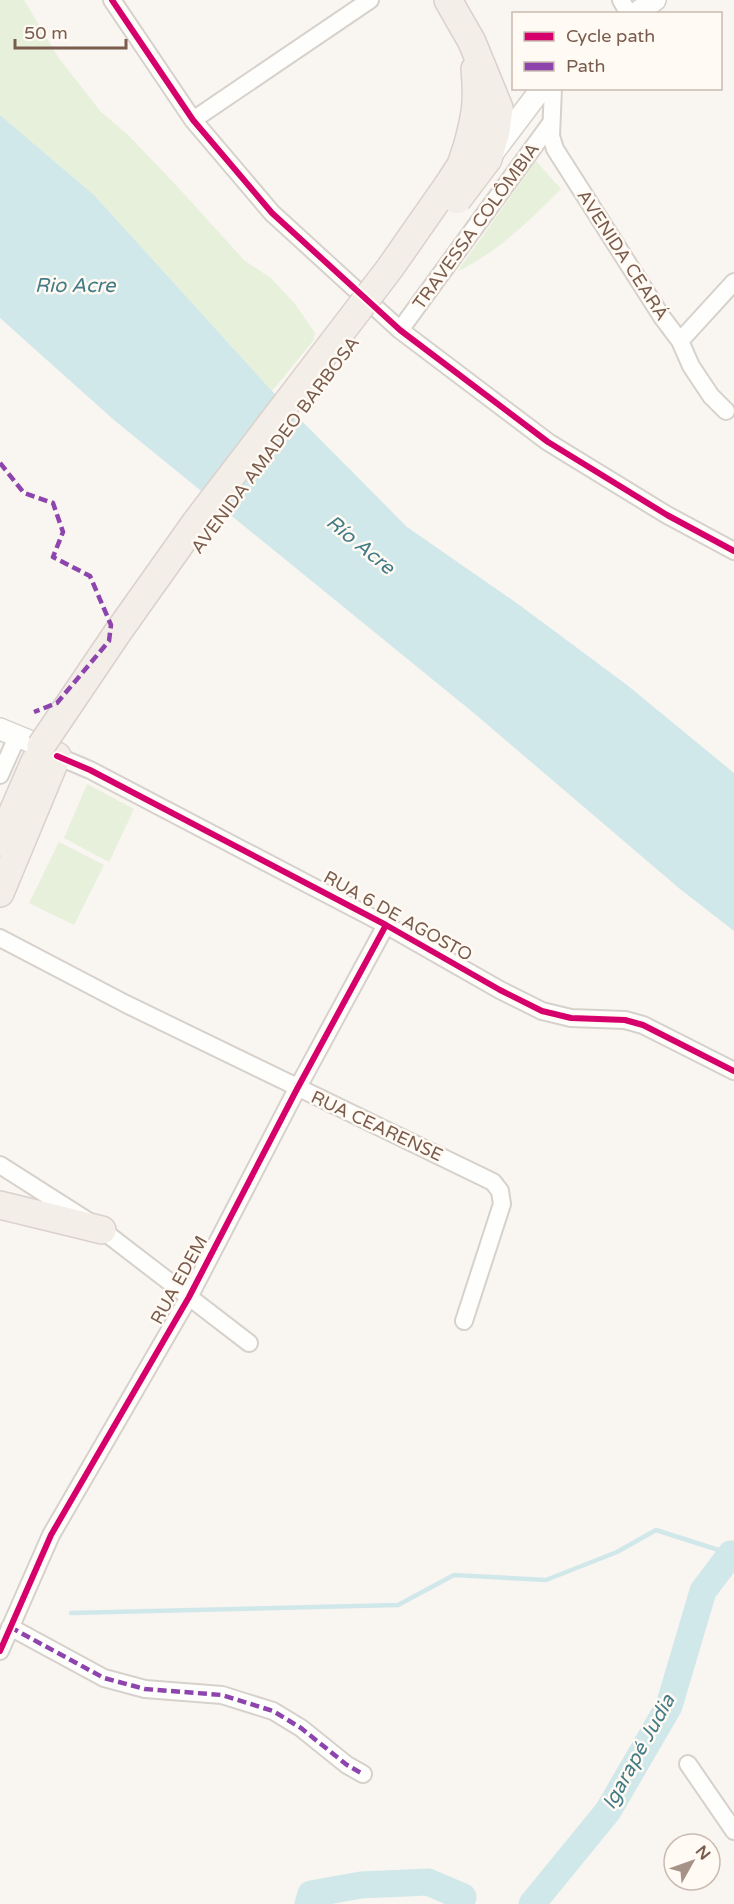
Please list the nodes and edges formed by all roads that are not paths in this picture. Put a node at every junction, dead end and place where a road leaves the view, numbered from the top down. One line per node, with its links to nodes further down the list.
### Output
1 (112, 0): 9 (street)
2 (370, 0): 9 (street)
3 (448, 0): 6 (main road, AVENIDA AMADEO BARBOSA)
4 (656, 0): 5 (street)
5 (638, 12)
6 (472, 42): 11 (main road, AVENIDA AMADEO BARBOSA); 11 (main road, AVENIDA AMADEO BARBOSA)
7 (540, 90): 11 (street)
8 (553, 90): 10 (street, AVENIDA CEARÁ)
9 (193, 120): 13 (street)
10 (551, 123): 13 (street, TRAVESSA COLÔMBIA); 14 (street, AVENIDA CEARÁ)
11 (478, 152): 17 (main road, AVENIDA AMADEO BARBOSA, bridge)
12 (734, 282): 14 (street)
13 (400, 330): 16 (street)
14 (680, 341): 15 (street, AVENIDA CEARÁ)
15 (726, 411)
16 (734, 551)
17 (29, 742): 18 (street); 19 (main road, AVENIDA AMADEO BARBOSA); 20 (main road, AVENIDA AMADEO BARBOSA); 21 (street, RUA 6 DE AGOSTO)
18 (0, 776)
19 (0, 842)
20 (2, 889)
21 (386, 925): 23 (street, RUA 6 DE AGOSTO); 24 (street, RUA EDEM)
22 (0, 938): 24 (street, RUA CEARENSE)
23 (734, 1071)
24 (297, 1089): 28 (street, RUA EDEM); 29 (street, RUA CEARENSE)
25 (0, 1165): 27 (street)
26 (0, 1205): 27 (main road)
27 (102, 1230): 28 (street)
28 (189, 1297): 30 (street); 31 (street, RUA EDEM)
29 (464, 1321)
30 (249, 1343)
31 (10, 1627): 32 (street, RUA EDEM); 34 (street)
32 (0, 1651)
33 (688, 1764): 35 (street)
34 (363, 1774)
35 (734, 1831)

